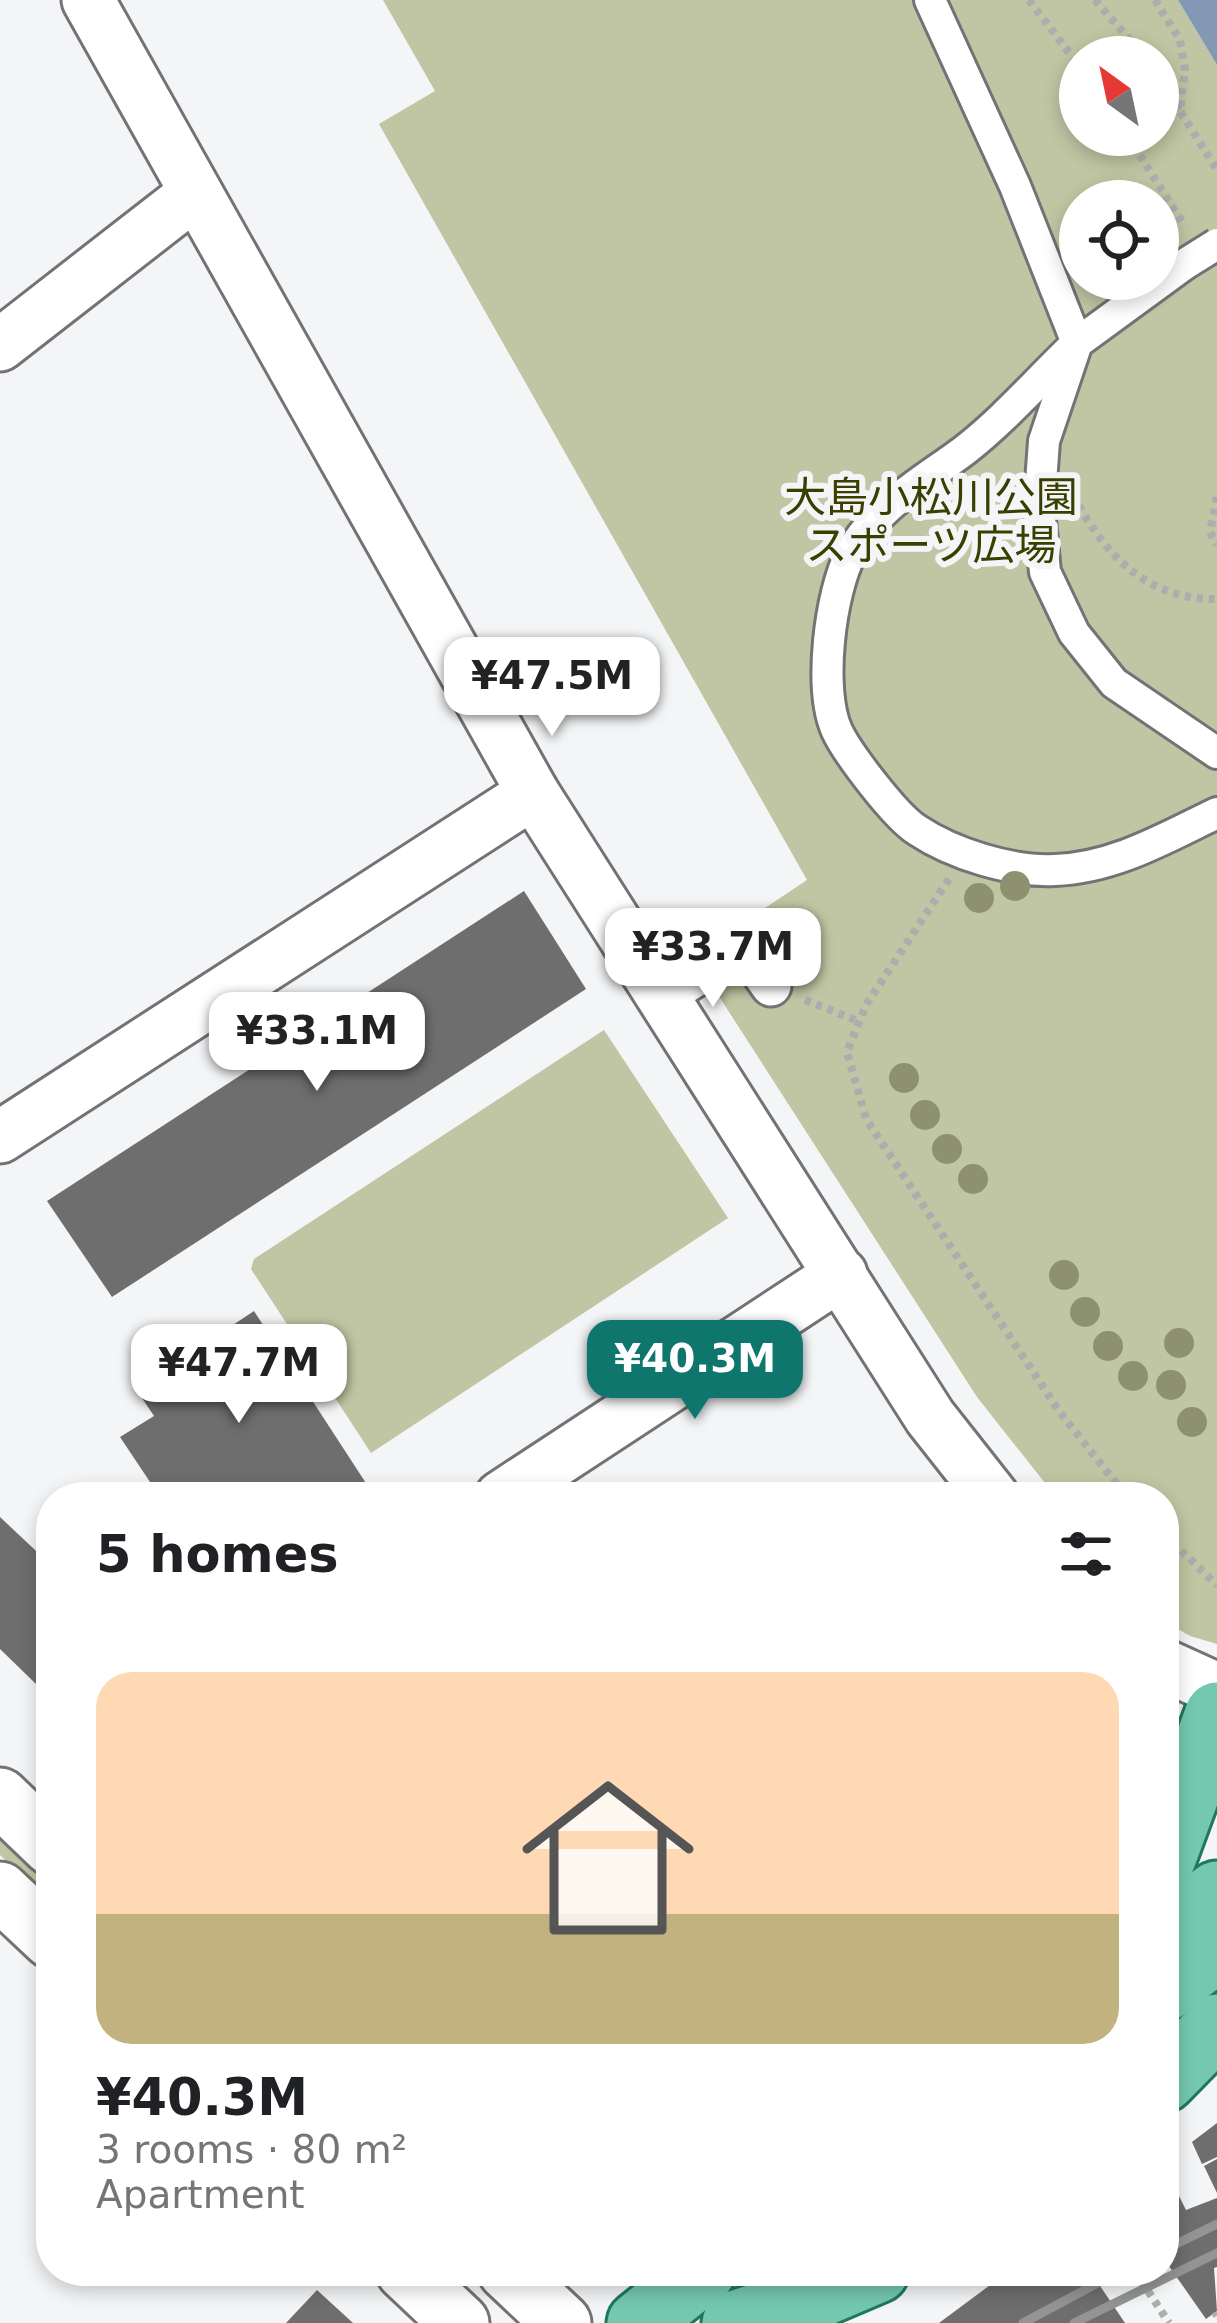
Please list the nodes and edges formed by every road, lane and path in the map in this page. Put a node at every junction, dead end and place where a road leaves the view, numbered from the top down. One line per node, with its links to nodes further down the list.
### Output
1 (88, 0): 11 (street)
2 (931, 0): 13 (street)
3 (1029, 0): 7 (path)
4 (1095, 0): 6 (path)
5 (1156, 0): 8 (path)
6 (1127, 36)
7 (1059, 39)
8 (1180, 111): 10 (path)
9 (1140, 156): 12 (path)
10 (1217, 170)
11 (194, 194): 14 (street); 20 (street)
12 (1199, 251): 13 (street)
13 (1077, 344): 15 (street); 22 (street)
14 (0, 345)
15 (1044, 441): 18 (path); 19 (street)
16 (1217, 496): 17 (path)
17 (1217, 545)
18 (1217, 599)
19 (1217, 753)
20 (533, 793): 24 (street); 26 (street)
21 (1217, 813): 22 (street)
22 (966, 853): 25 (path)
23 (771, 986): 24 (street); 25 (path)
24 (662, 998): 27 (street)
25 (859, 1021): 30 (path)
26 (0, 1137)
27 (841, 1274): 28 (street); 29 (street)
28 (524, 1482)
29 (981, 1482)
30 (1115, 1482)
31 (1179, 1548): 32 (path)
32 (1217, 1585)
33 (1179, 1672): 34 (street)
34 (1217, 1689)
35 (1217, 1714): 36 (main road)
36 (1179, 1817)
37 (0, 1891): 39 (main road)
38 (1217, 1893): 40 (main road)
39 (36, 1925)
40 (1181, 1963)
41 (1217, 2026): 42 (main road)
42 (1179, 2065)
43 (421, 2286): 49 (main road)
44 (523, 2286): 50 (main road)
45 (685, 2286): 51 (main road)
46 (776, 2286): 52 (main road)
47 (835, 2286): 52 (main road)
48 (1145, 2286): 53 (path)
49 (460, 2323)
50 (562, 2323)
51 (639, 2323)
52 (730, 2323)
53 (1169, 2323)

